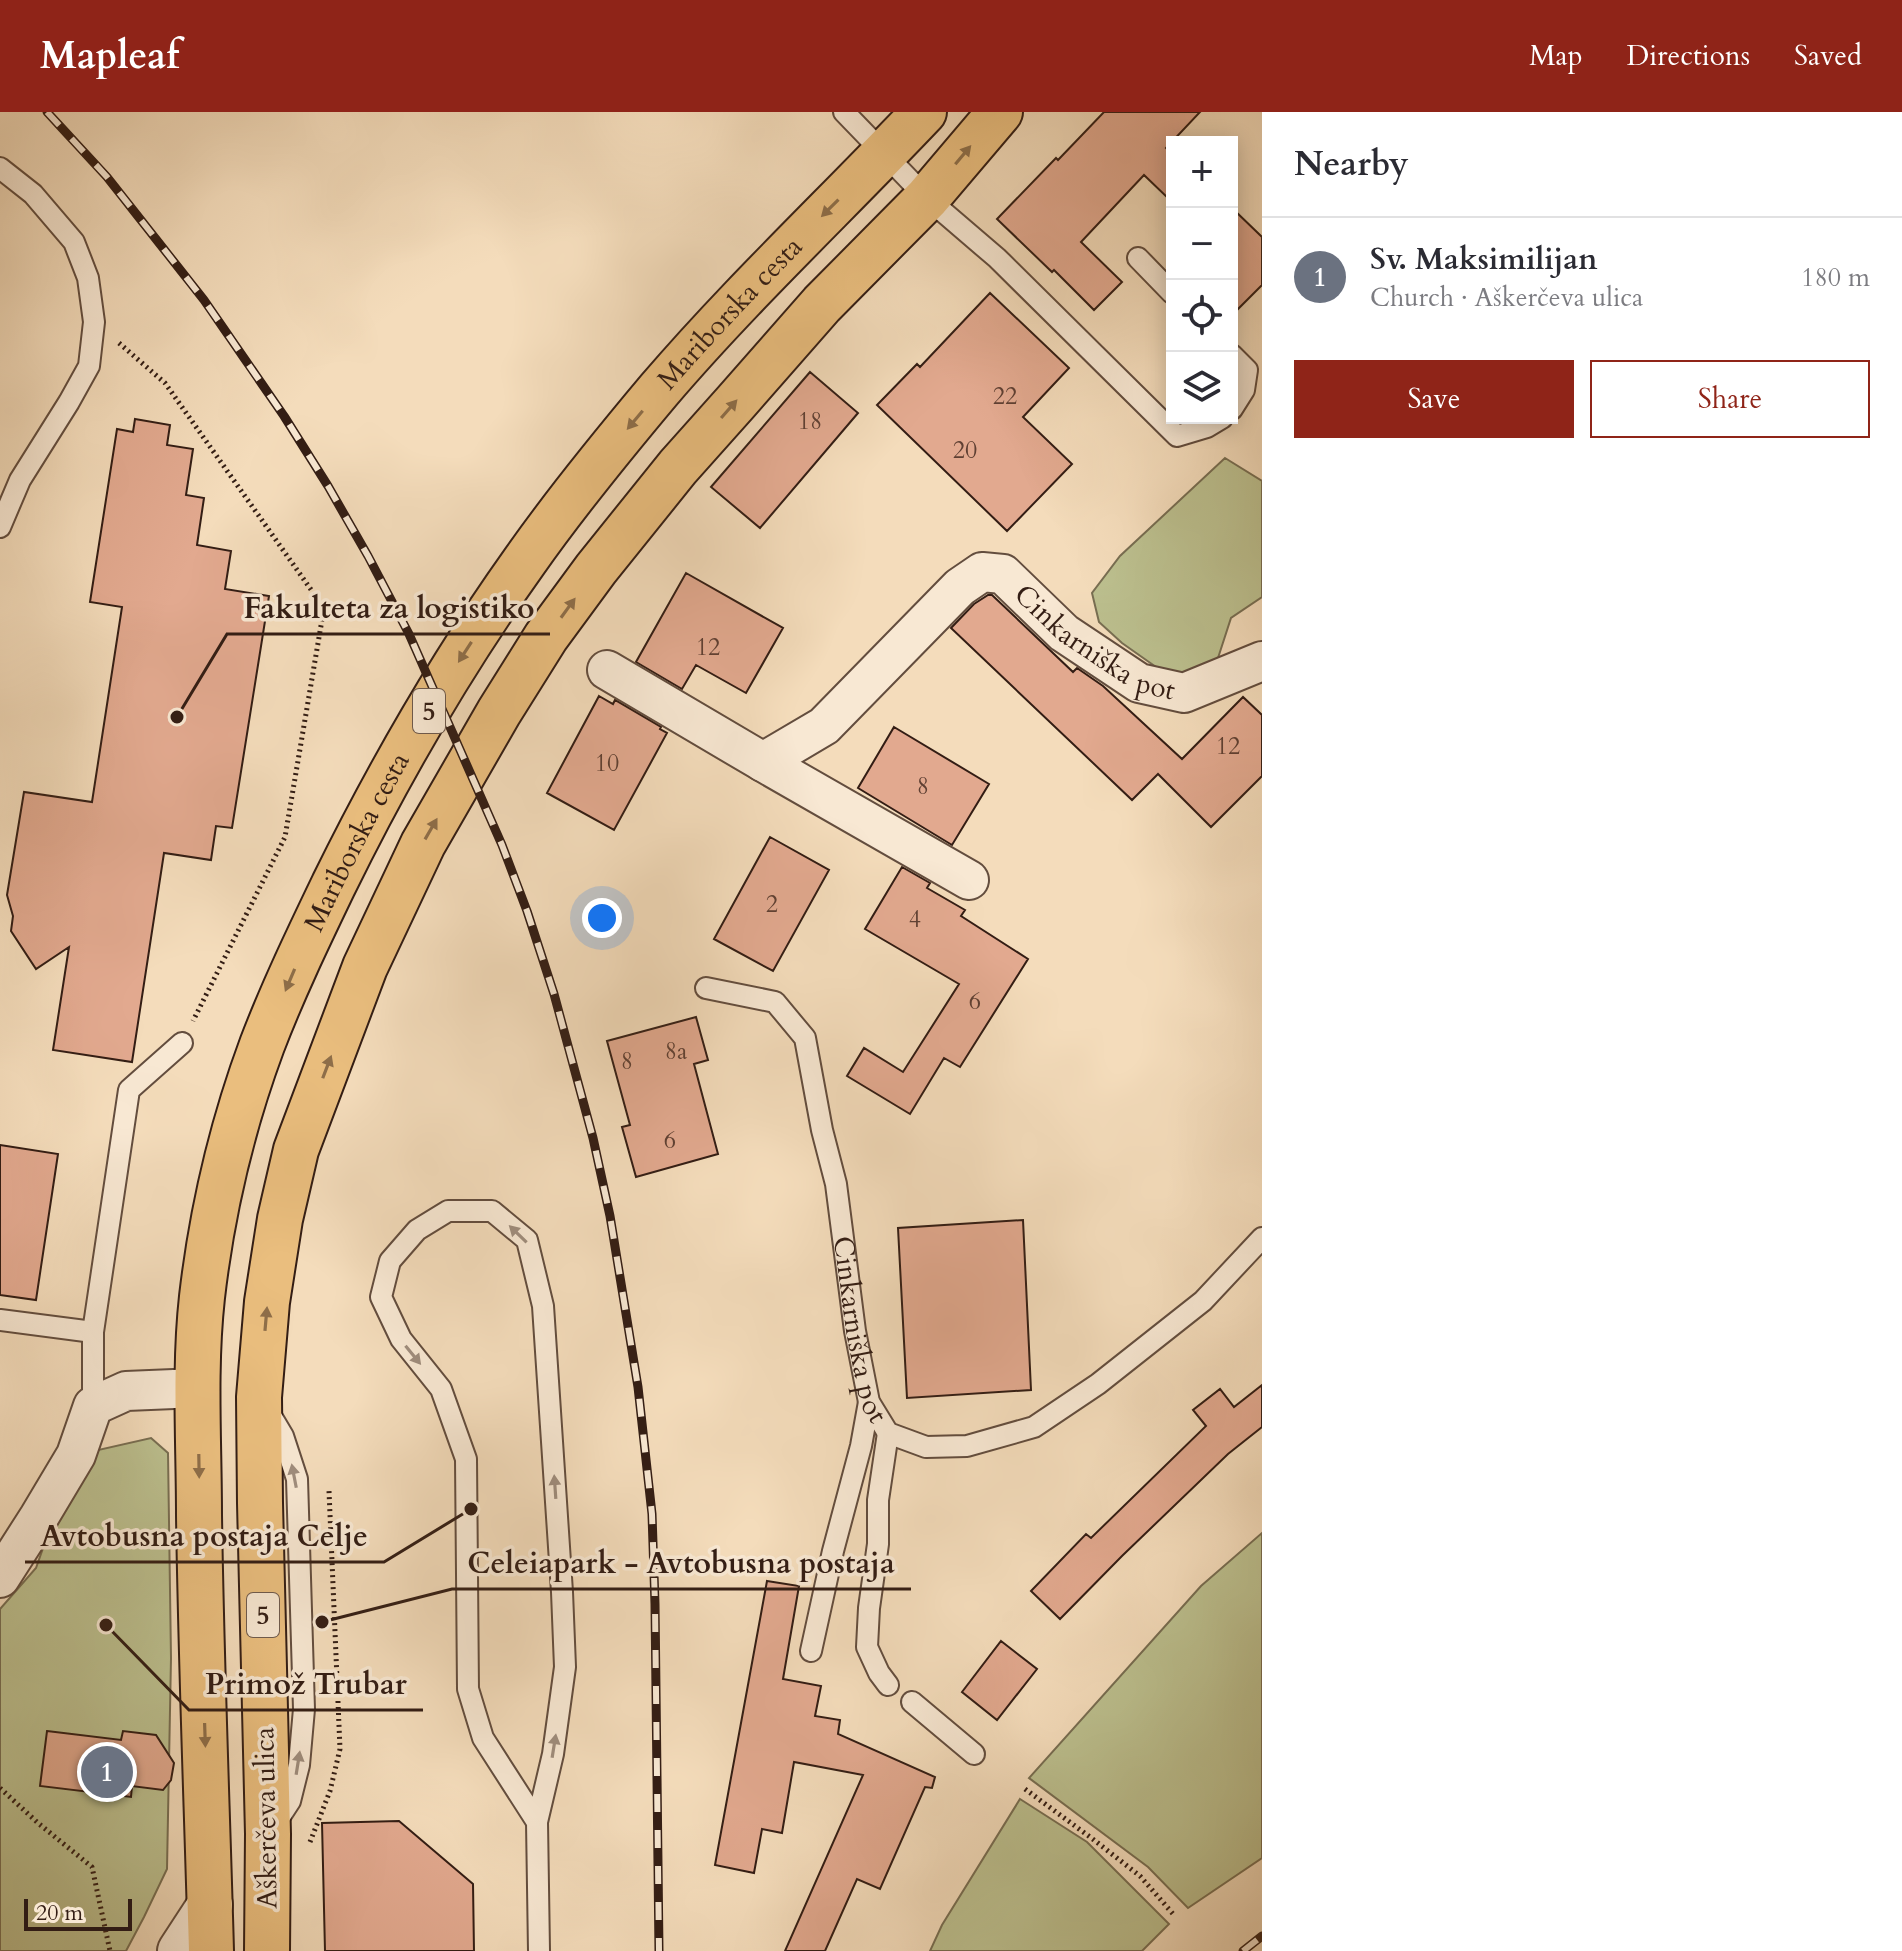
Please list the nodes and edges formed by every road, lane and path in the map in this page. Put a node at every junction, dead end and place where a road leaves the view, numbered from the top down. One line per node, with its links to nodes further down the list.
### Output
1 (844, 112): 4 (lane)
2 (924, 112): 4 (main road, Mariborska cesta / 5)
3 (1000, 112): 6 (main road, Mariborska cesta / 5, one-way to 3)
4 (885, 153): 6 (lane); 23 (main road, Mariborska cesta / 5, one-way to 23)
5 (0, 168): 9 (lane)
6 (927, 198): 12 (lane); 24 (main road, Mariborska cesta / 5, one-way to 6)
7 (1138, 258): 8 (lane)
8 (1166, 287)
9 (94, 322): 13 (lane); 19 (path)
10 (1238, 361): 11 (lane)
11 (1238, 400)
12 (1212, 424)
13 (0, 527)
14 (1262, 661): 16 (street, Cinkarniška pot)
15 (607, 670): 16 (street)
16 (763, 762): 17 (street)
17 (969, 880)
18 (706, 988): 25 (lane, Cinkarniška pot)
19 (182, 1043): 22 (lane)
20 (1262, 1238): 27 (lane, Cinkarniška pot)
21 (0, 1320): 22 (lane)
22 (93, 1332): 26 (lane)
23 (198, 1388): 26 (street); 36 (main road, Aškerčeva ulica / 5, one-way to 36)
24 (259, 1397): 41 (main road, Aškerčeva ulica / 5, one-way to 24)
25 (869, 1402): 27 (lane, Cinkarniška pot); 29 (lane)
26 (93, 1406): 28 (street)
27 (888, 1433): 30 (lane)
28 (0, 1578)
29 (811, 1651)
30 (888, 1685)
31 (912, 1702): 32 (lane)
32 (974, 1754)
33 (0, 1788): 38 (path)
34 (1025, 1789): 37 (path)
35 (537, 1822): 35 (lane, one-way to 35); 42 (lane)
36 (210, 1905): 39 (street); 40 (main road, Aškerčeva ulica / 5)
37 (1174, 1915)
38 (110, 1951)
39 (180, 1951)
40 (211, 1951)
41 (267, 1951)
42 (539, 1951)

